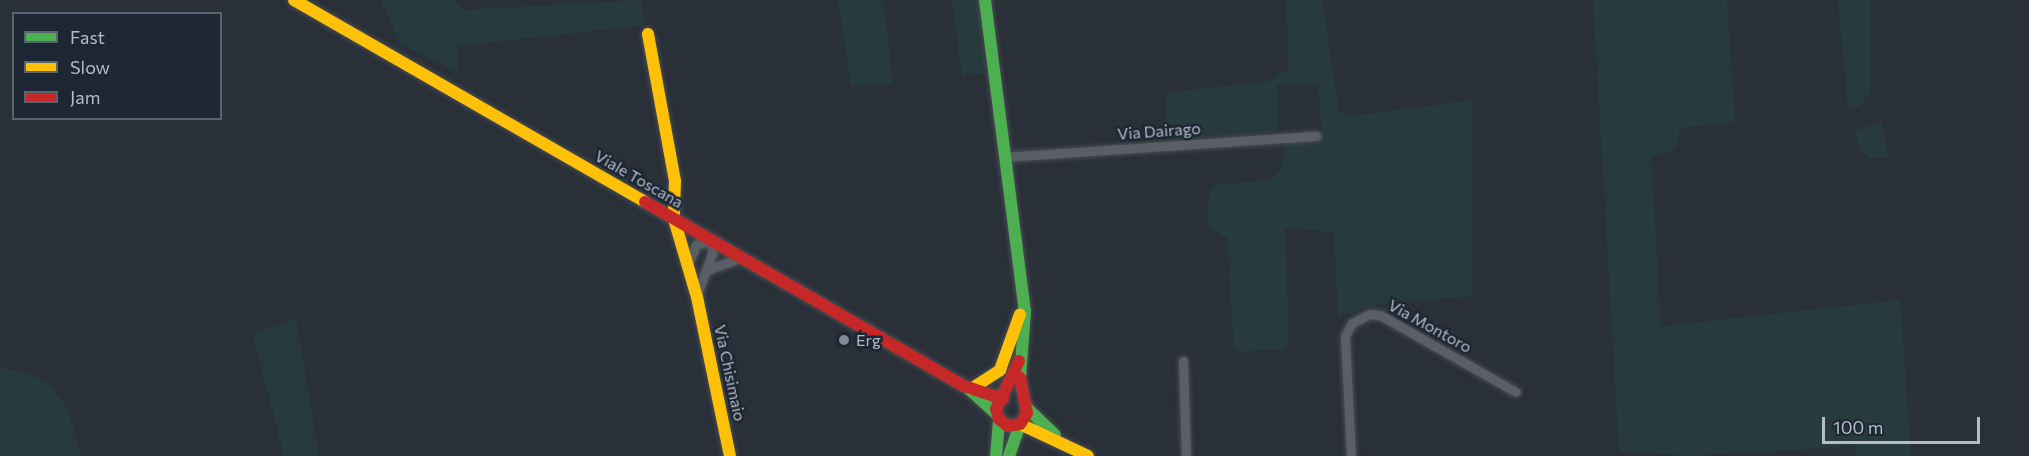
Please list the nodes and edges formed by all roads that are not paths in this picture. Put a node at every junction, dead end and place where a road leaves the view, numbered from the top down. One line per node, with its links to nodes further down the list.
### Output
1 (294, 0): 6 (street, Viale Toscana)
2 (985, 0): 5 (street)
3 (648, 34): 6 (street, Via Chisimaio)
4 (1316, 136): 5 (street, Via Dairago)
5 (1004, 157): 12 (street)
6 (674, 219): 7 (street, Viale Toscana); 9 (street, Via Chisimaio)
7 (712, 240): 8 (street, Viale Toscana); 9 (street); 10 (street, Via Chisimaio)
8 (742, 257): 10 (street); 15 (street, Viale Toscana)
9 (688, 264): 11 (street, Via Chisimaio)
10 (704, 274): 11 (street, Via Chisimaio)
11 (697, 297): 22 (street, Via Chisimaio)
12 (1024, 301): 13 (street); 15 (street)
13 (1019, 361): 17 (street); 18 (street)
14 (1183, 361): 26 (street)
15 (969, 388): 17 (street, Viale Toscana); 19 (street, Viale Toscana)
16 (1516, 392): 27 (street, Via Montoro)
17 (1003, 399): 18 (street); 19 (street)
18 (1025, 405): 20 (street); 21 (street)
19 (998, 417): 20 (street); 23 (street)
20 (1020, 424): 21 (street); 24 (street)
21 (1060, 440): 25 (street)
22 (730, 456)
23 (996, 456)
24 (1009, 456)
25 (1088, 456)
26 (1186, 456)
27 (1351, 456)

